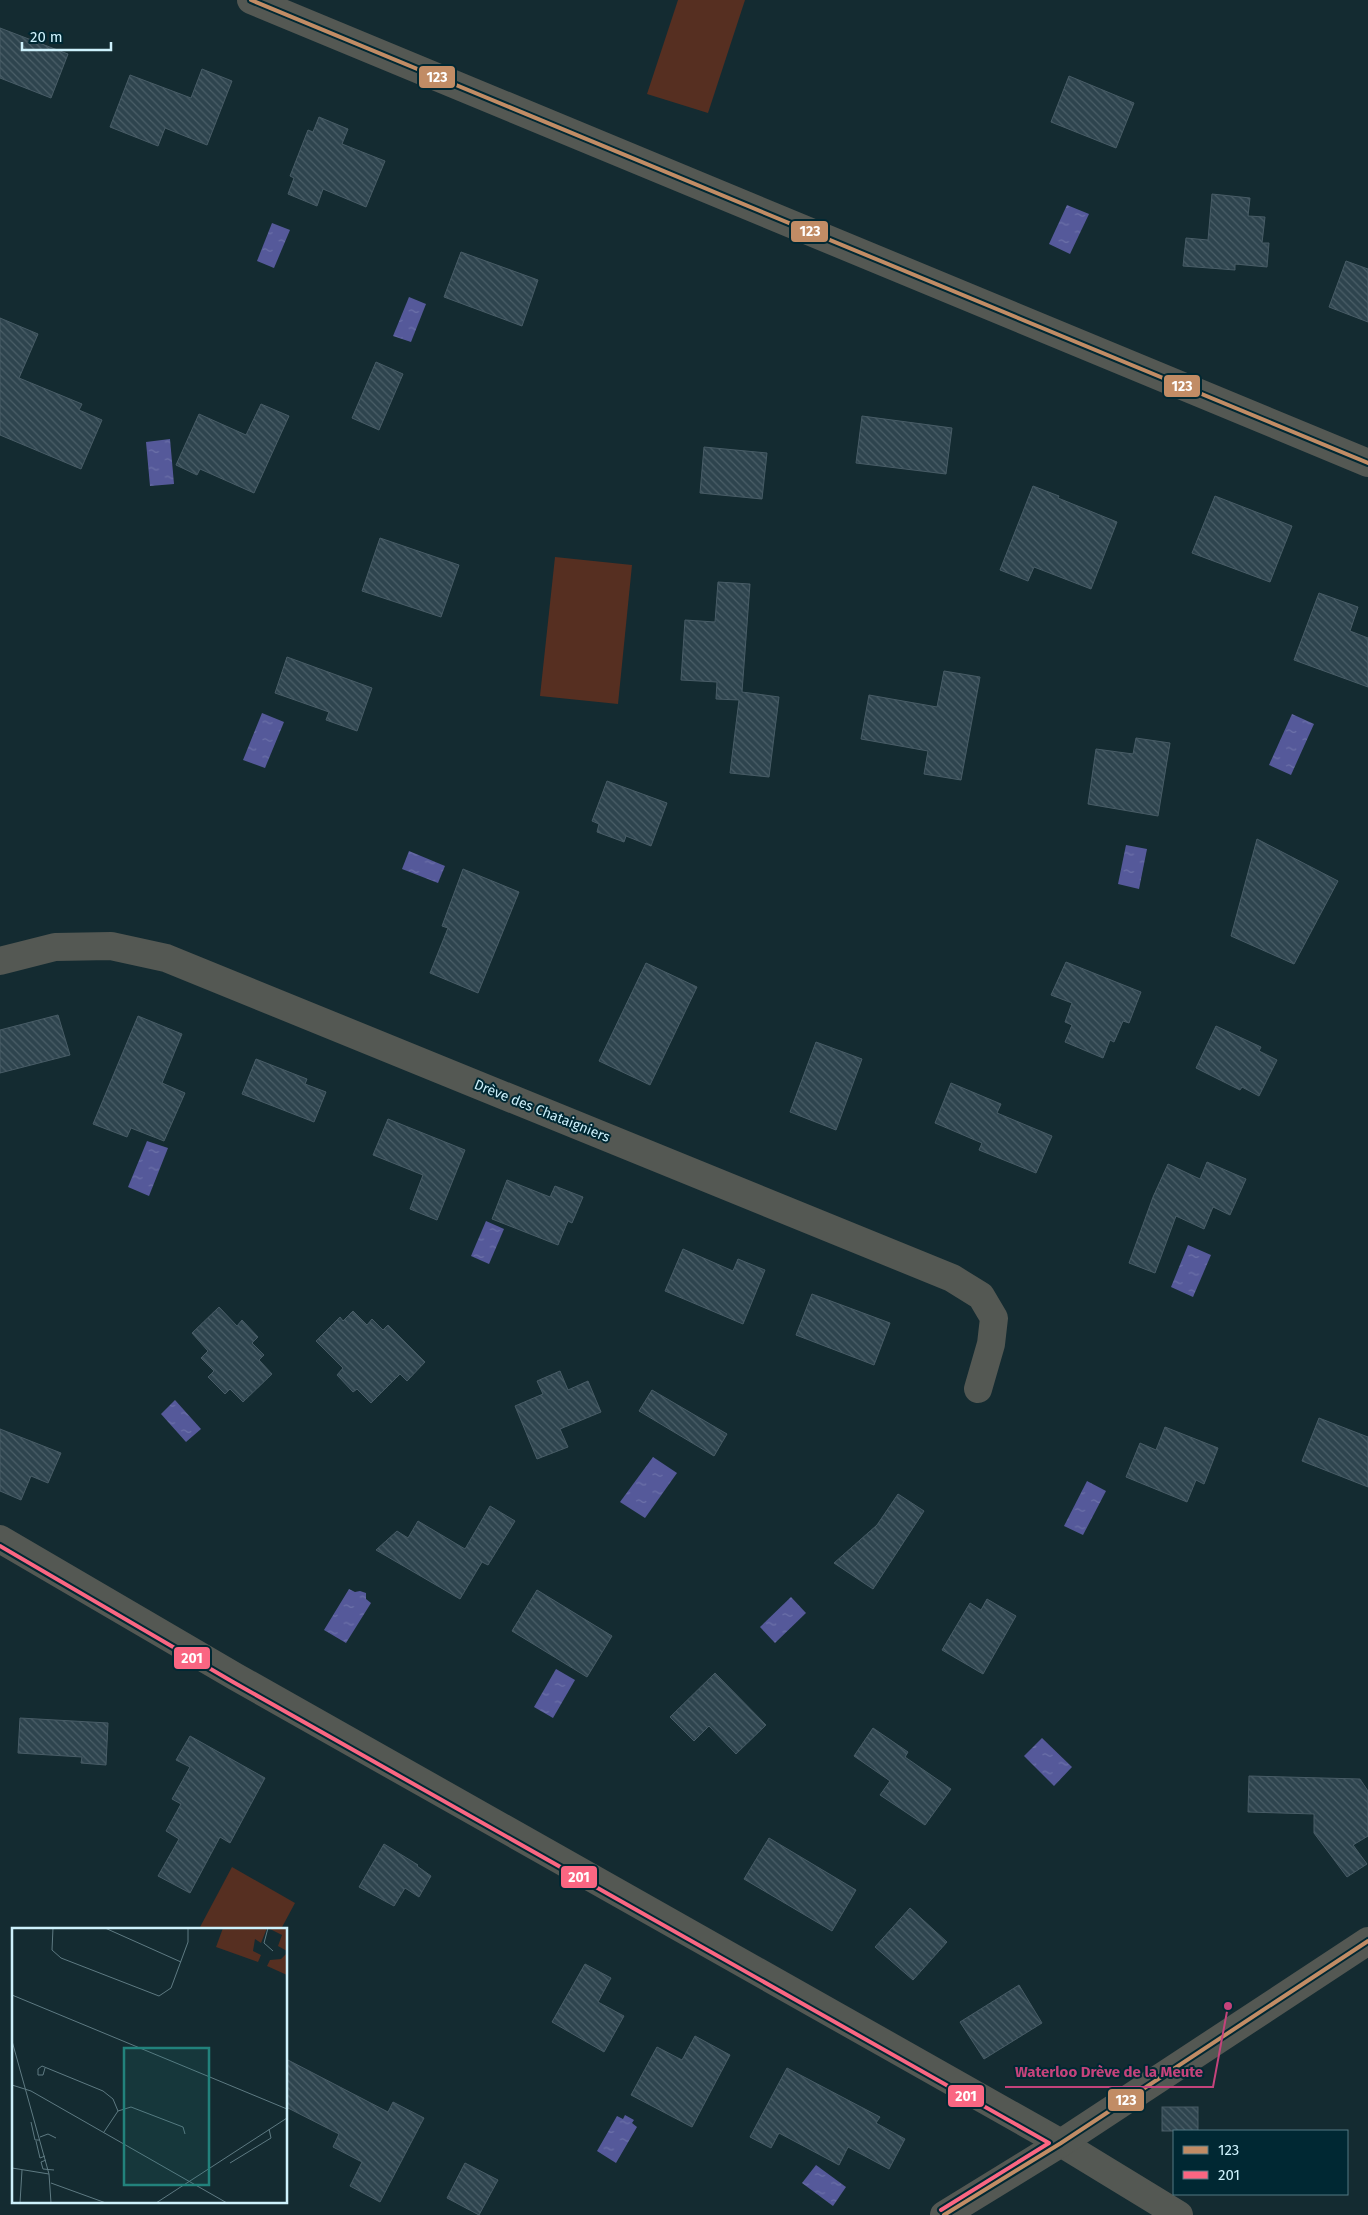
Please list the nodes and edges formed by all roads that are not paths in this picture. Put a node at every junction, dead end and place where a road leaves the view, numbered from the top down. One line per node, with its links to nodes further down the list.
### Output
1 (251, 0): 2 (street)
2 (1368, 463)
3 (0, 960): 4 (street, Drève des Chataigniers)
4 (978, 1389)
5 (0, 1539): 7 (street)
6 (1368, 1941): 7 (street)
7 (1061, 2143): 8 (street); 9 (street)
8 (944, 2215)
9 (1179, 2215)

